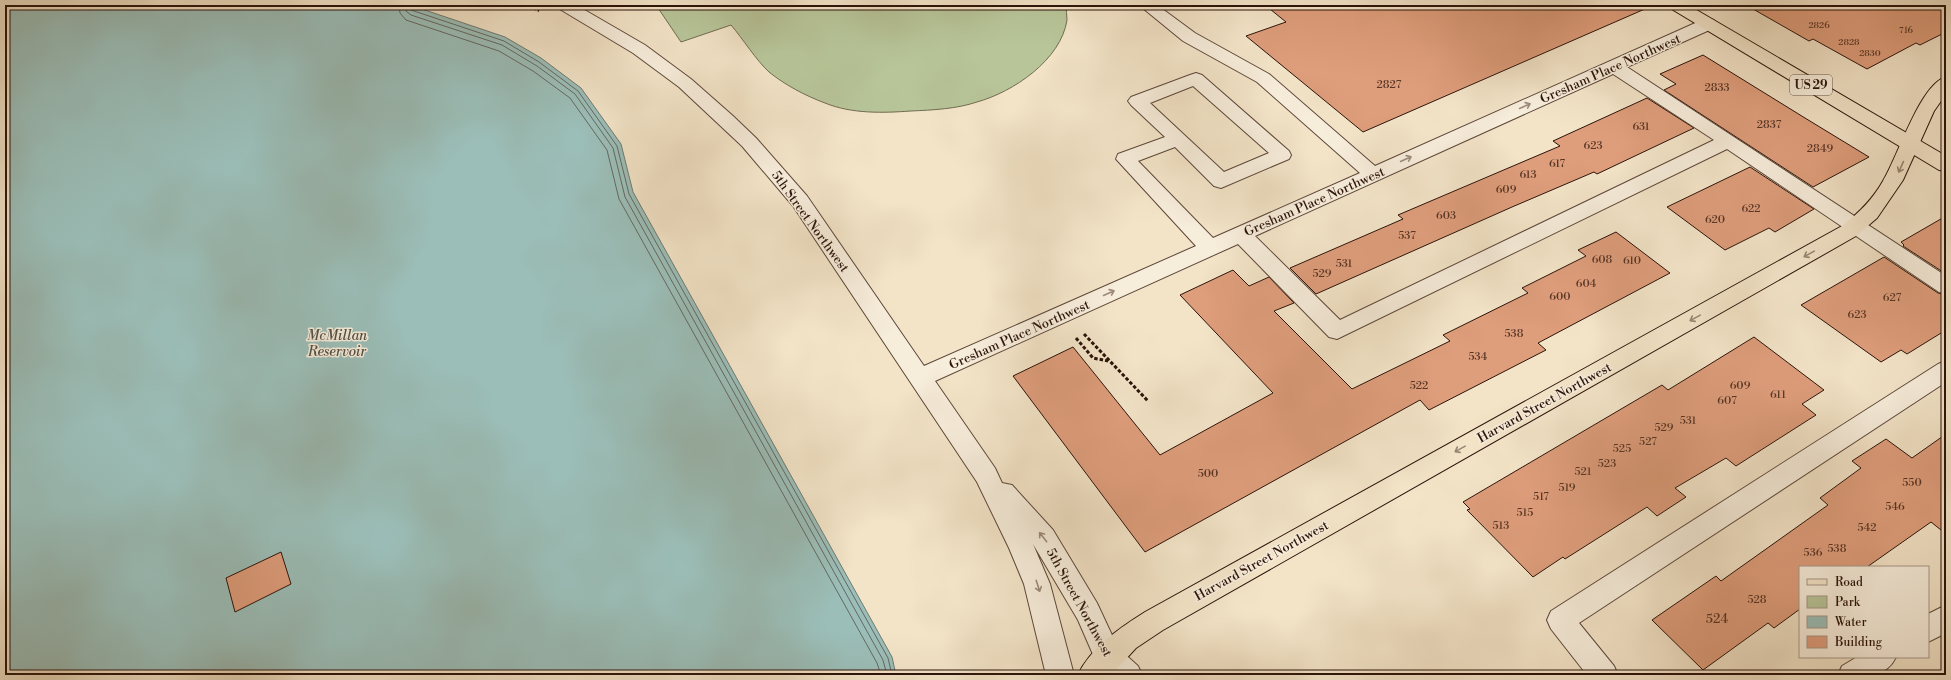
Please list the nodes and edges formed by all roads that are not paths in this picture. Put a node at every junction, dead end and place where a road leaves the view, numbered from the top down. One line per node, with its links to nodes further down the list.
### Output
1 (564, 5): 17 (street, 5th Street Northwest)
2 (1147, 5): 11 (street)
3 (1676, 5): 4 (main road, US 29)
4 (1708, 24): 5 (street, Gresham Place Northwest); 9 (main road, US 29)
5 (1614, 66): 8 (street); 11 (street, Gresham Place Northwest, one-way to 5)
6 (1946, 83): 9 (main road, Harvard Street Northwest)
7 (1178, 139): 7 (street); 14 (street)
8 (1728, 142): 12 (street); 13 (street)
9 (1911, 144): 10 (main road, US 29); 12 (main road, Harvard Street Northwest, one-way to 12)
10 (1946, 165)
11 (1373, 174): 13 (street, Gresham Place Northwest)
12 (1856, 226): 15 (street); 22 (main road, Harvard Street Northwest, one-way to 22)
13 (1240, 234): 14 (street, Gresham Place Northwest)
14 (1210, 248): 17 (street, Gresham Place Northwest, one-way to 14)
15 (1946, 286)
16 (1946, 370): 25 (street)
17 (920, 378): 18 (street, 5th Street Northwest)
18 (986, 475): 22 (street, 5th Street Northwest, one-way to 18); 23 (street, 5th Street Northwest, one-way to 23)
19 (1946, 618): 20 (street)
20 (1929, 628)
21 (1880, 658): 26 (street)
22 (1104, 669): 24 (street, 5th Street Northwest)
23 (1060, 675)
24 (1128, 675)
25 (1604, 675)
26 (1852, 675)

